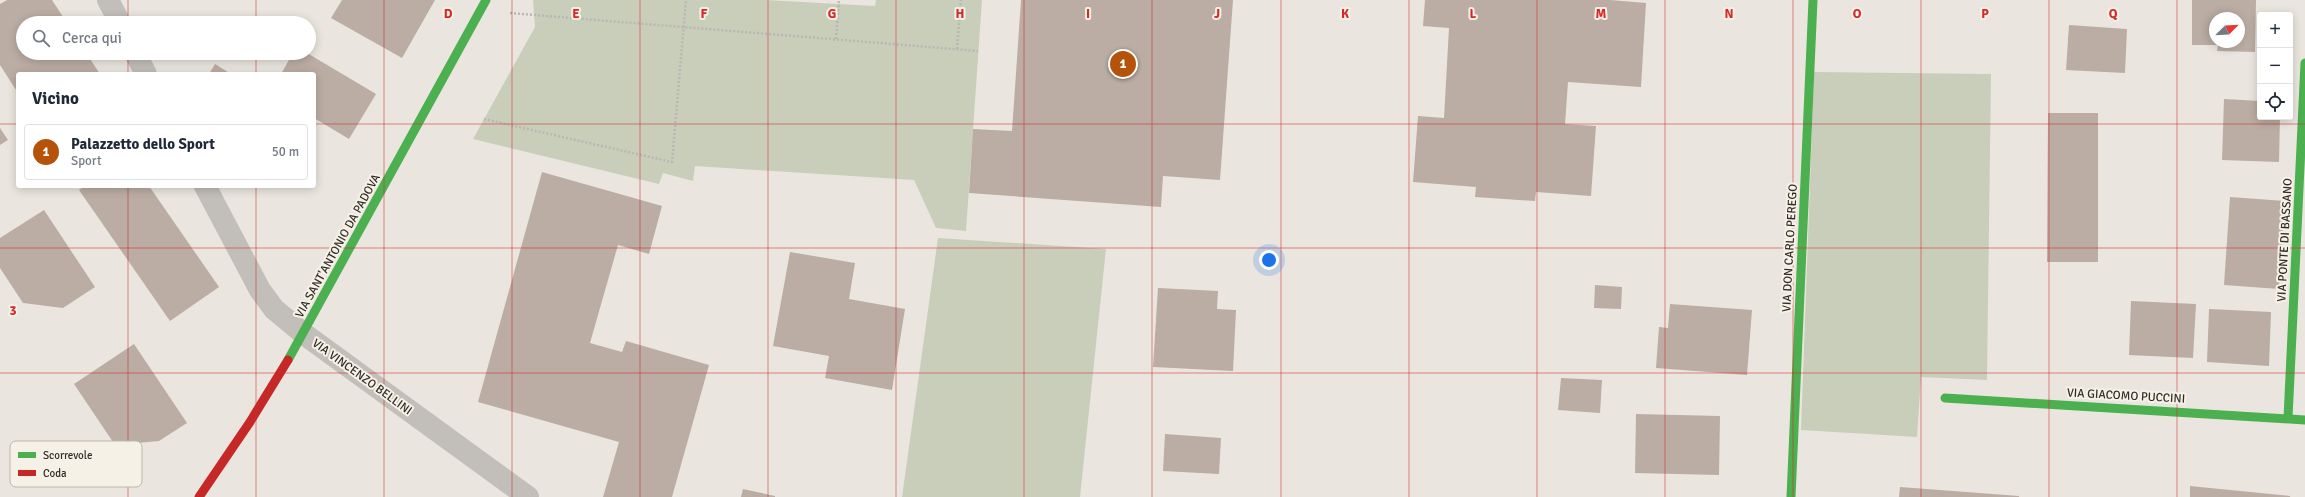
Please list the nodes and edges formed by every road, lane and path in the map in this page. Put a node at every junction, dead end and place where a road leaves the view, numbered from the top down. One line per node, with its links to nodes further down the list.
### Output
1 (108, 0): 7 (street)
2 (686, 0): 8 (path)
3 (839, 0): 9 (path)
4 (961, 0): 10 (path)
5 (1813, 0): 23 (street, VIA DON CARLO PEREGO)
6 (486, 1): 8 (path); 17 (street, VIA SANT'ANTONIO DA PADOVA)
7 (116, 16)
8 (684, 27): 9 (path); 15 (path)
9 (836, 39): 10 (path)
10 (957, 49): 11 (path)
11 (978, 51)
12 (139, 60): 14 (street)
13 (2305, 63): 19 (street, VIA PONTE DI BASSANO)
14 (145, 72)
15 (484, 119)
16 (206, 188): 17 (street, VIA VINCENZO BELLINI)
17 (304, 334): 21 (street, VIA SANT'ANTONIO DA PADOVA); 22 (street, VIA VINCENZO BELLINI)
18 (1945, 398): 19 (street, VIA GIACOMO PUCCINI)
19 (2288, 418): 20 (street, VIA GIACOMO PUCCINI)
20 (2305, 420)
21 (199, 497)
22 (528, 497)
23 (1791, 497)

